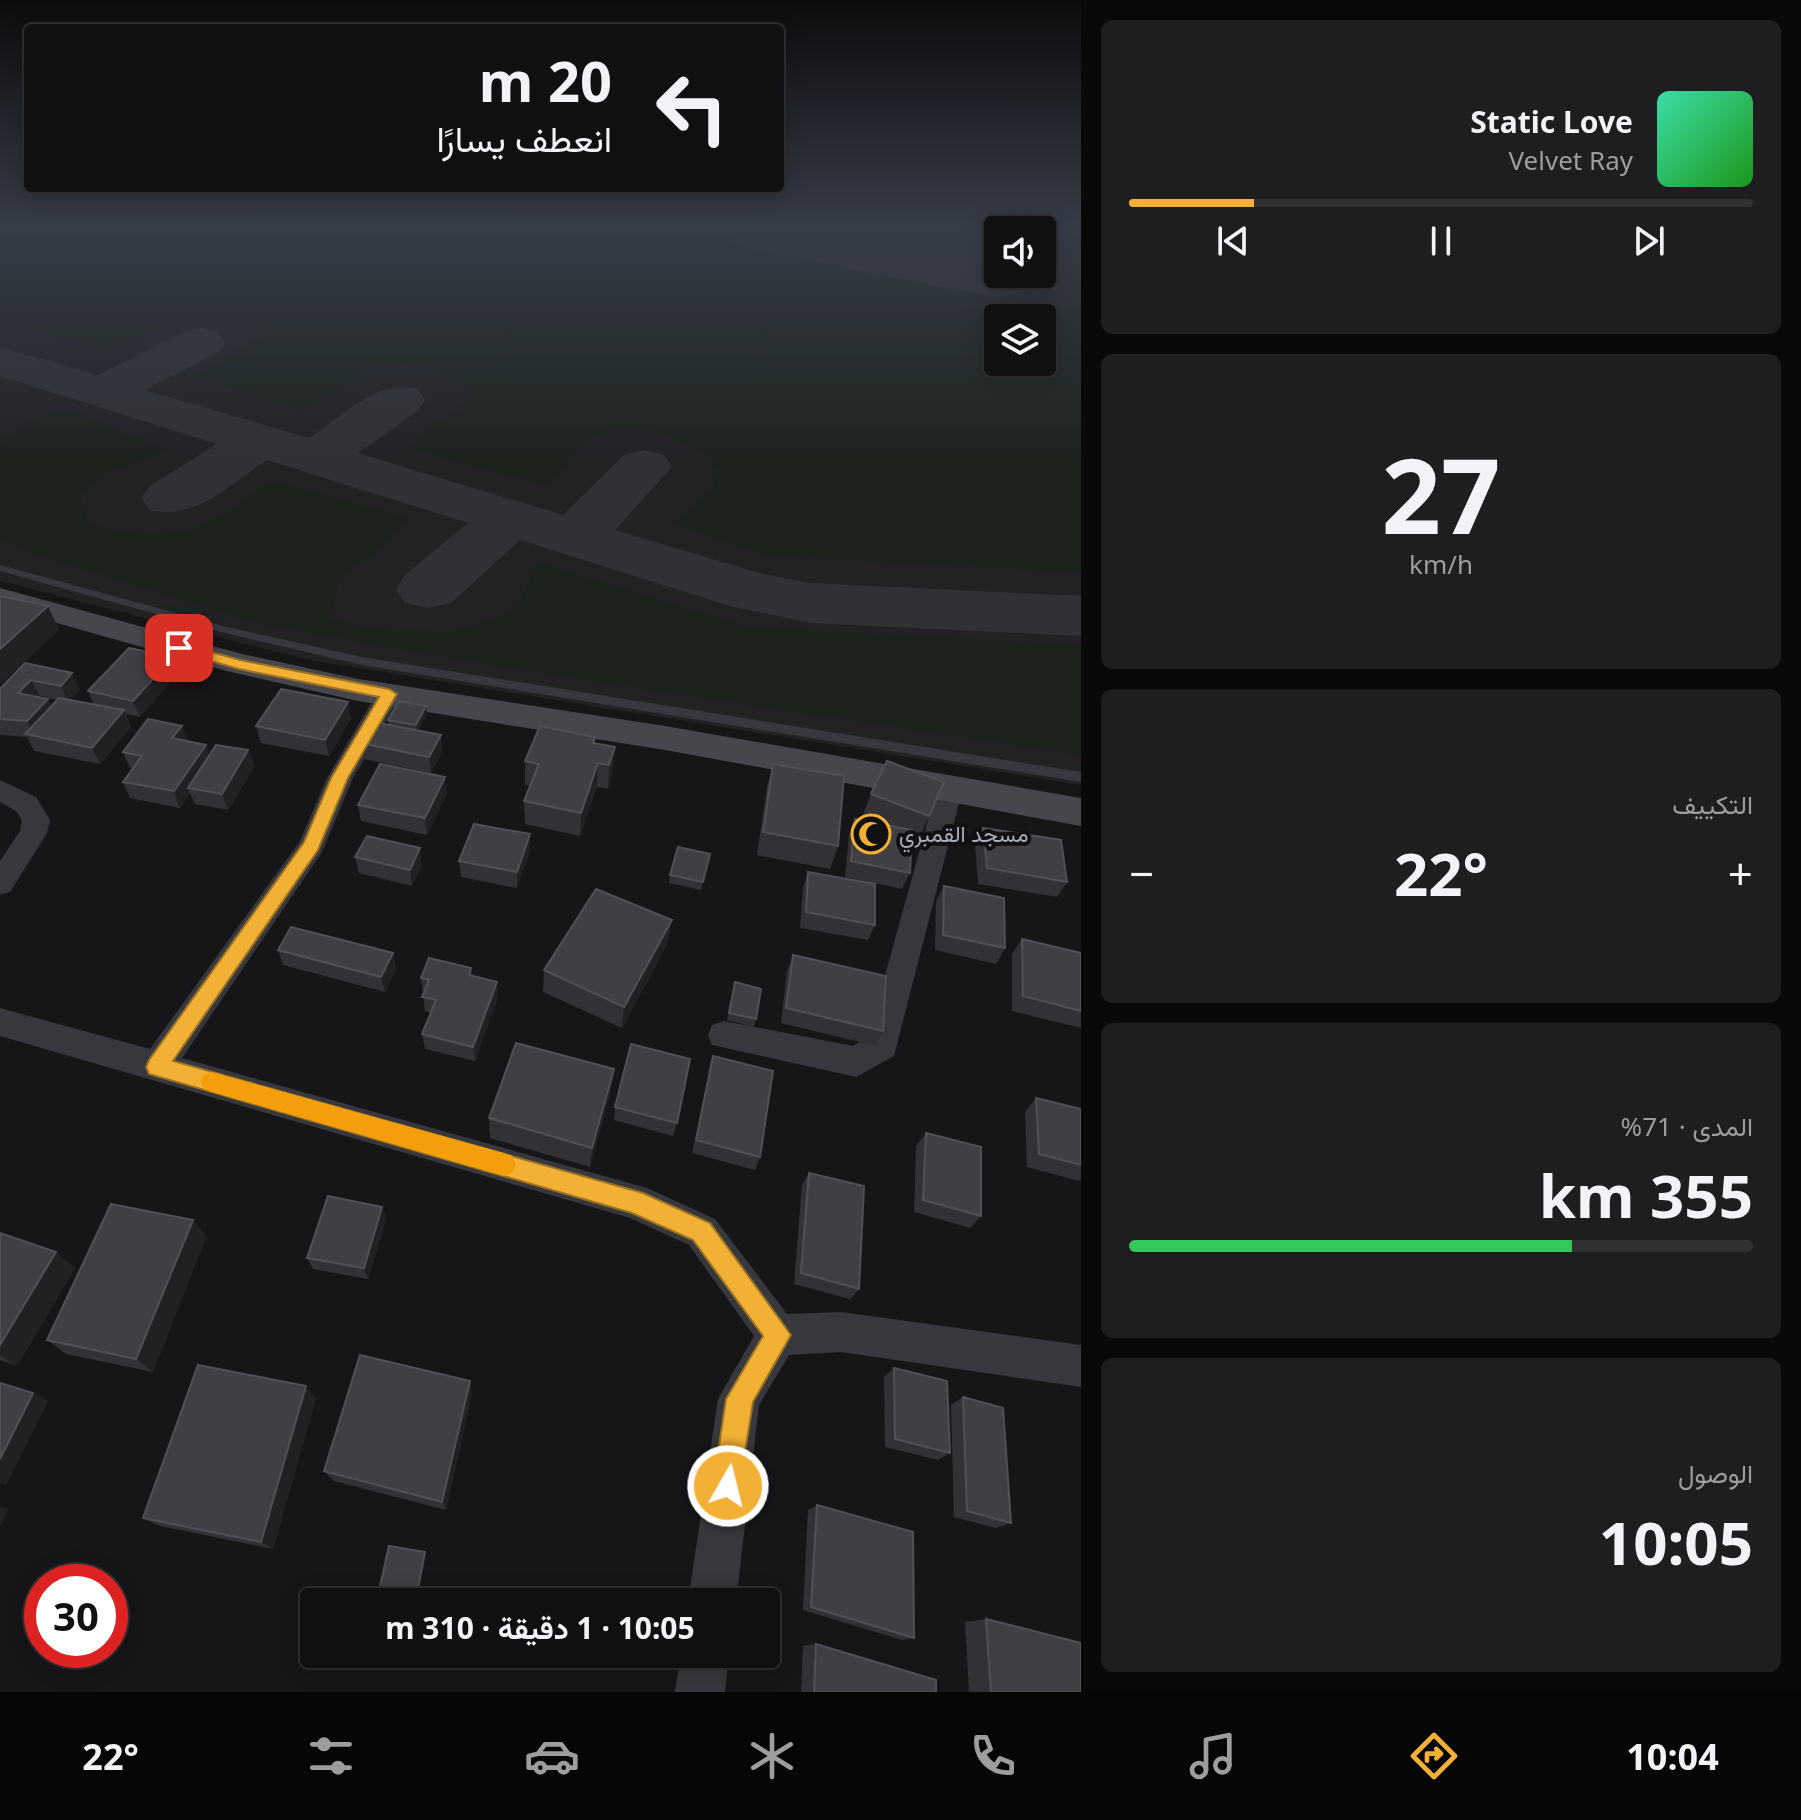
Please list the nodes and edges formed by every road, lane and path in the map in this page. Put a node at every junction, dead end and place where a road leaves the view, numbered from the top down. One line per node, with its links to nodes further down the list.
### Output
1 (0, 568): 4 (lane)
2 (0, 597): 3 (main road)
3 (389, 694): 6 (main road); 11 (street)
4 (1081, 777)
5 (0, 790): 8 (street)
6 (949, 791): 7 (main road); 10 (street)
7 (1081, 812)
8 (0, 884)
9 (0, 1022): 11 (street)
10 (724, 1035)
11 (157, 1067): 12 (street)
12 (778, 1335): 13 (street); 14 (street)
13 (1081, 1366)
14 (714, 1588)
15 (703, 1668): 16 (street)
16 (700, 1692)

